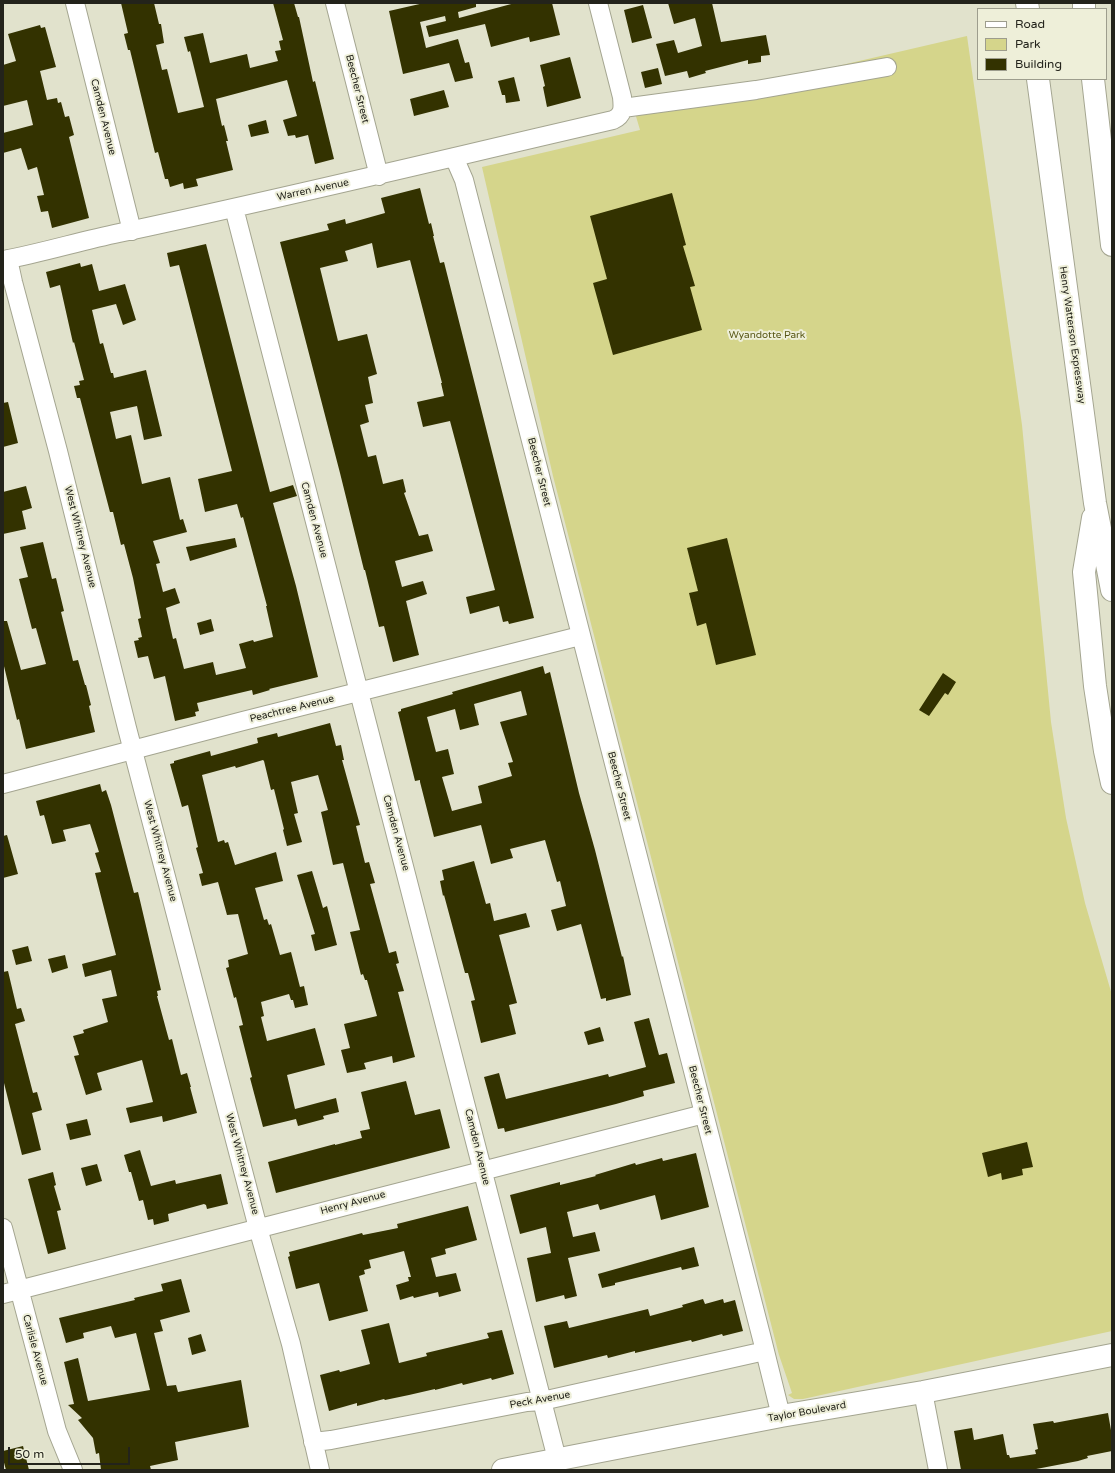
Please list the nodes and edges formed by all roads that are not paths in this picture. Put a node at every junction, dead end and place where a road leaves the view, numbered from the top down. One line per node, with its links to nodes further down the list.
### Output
1 (75, 3): 11 (street, Camden Avenue)
2 (336, 3): 9 (street, Beecher Street)
3 (598, 3): 7 (street)
4 (887, 67): 7 (street, Warren Avenue)
5 (1038, 80): 14 (main road, Henry Watterson Expressway)
6 (1093, 80): 12 (main road)
7 (622, 111): 8 (street, Warren Avenue)
8 (454, 157): 9 (street, Warren Avenue); 16 (street, Beecher Street)
9 (379, 176): 10 (street, Warren Avenue)
10 (234, 208): 11 (street, Warren Avenue); 17 (street, Camden Avenue)
11 (132, 231): 13 (street, Warren Avenue)
12 (1112, 245)
13 (6, 260): 18 (street, West Whitney Avenue)
14 (1095, 503): 15 (main road, Henry Watterson Expressway); 19 (main road)
15 (1112, 590)
16 (580, 636): 17 (street, Peachtree Avenue); 21 (street, Beecher Street)
17 (359, 692): 18 (street, Peachtree Avenue); 22 (street, Camden Avenue)
18 (134, 750): 20 (street, Peachtree Avenue); 24 (street, West Whitney Avenue)
19 (1112, 783)
20 (3, 784)
21 (704, 1114): 22 (street, Henry Avenue); 26 (street, Beecher Street)
22 (483, 1170): 24 (street, Henry Avenue); 29 (street, Camden Avenue)
23 (3, 1228): 25 (street, Carlisle Avenue)
24 (258, 1228): 25 (street, Henry Avenue); 31 (street, West Whitney Avenue)
25 (11, 1292): 34 (street, Carlisle Avenue)
26 (764, 1350): 29 (street, Peck Avenue); 30 (street, Beecher Street)
27 (1112, 1355): 28 (main road, Taylor Boulevard)
28 (923, 1392): 30 (main road, Taylor Boulevard); 36 (street)
29 (542, 1401): 31 (street, Peck Avenue); 32 (street, Camden Avenue)
30 (781, 1416): 32 (main road, Taylor Boulevard)
31 (313, 1442): 35 (street, West Whitney Avenue)
32 (557, 1459): 33 (main road, Taylor Boulevard)
33 (516, 1469)
34 (73, 1470)
35 (320, 1470)
36 (938, 1470)

